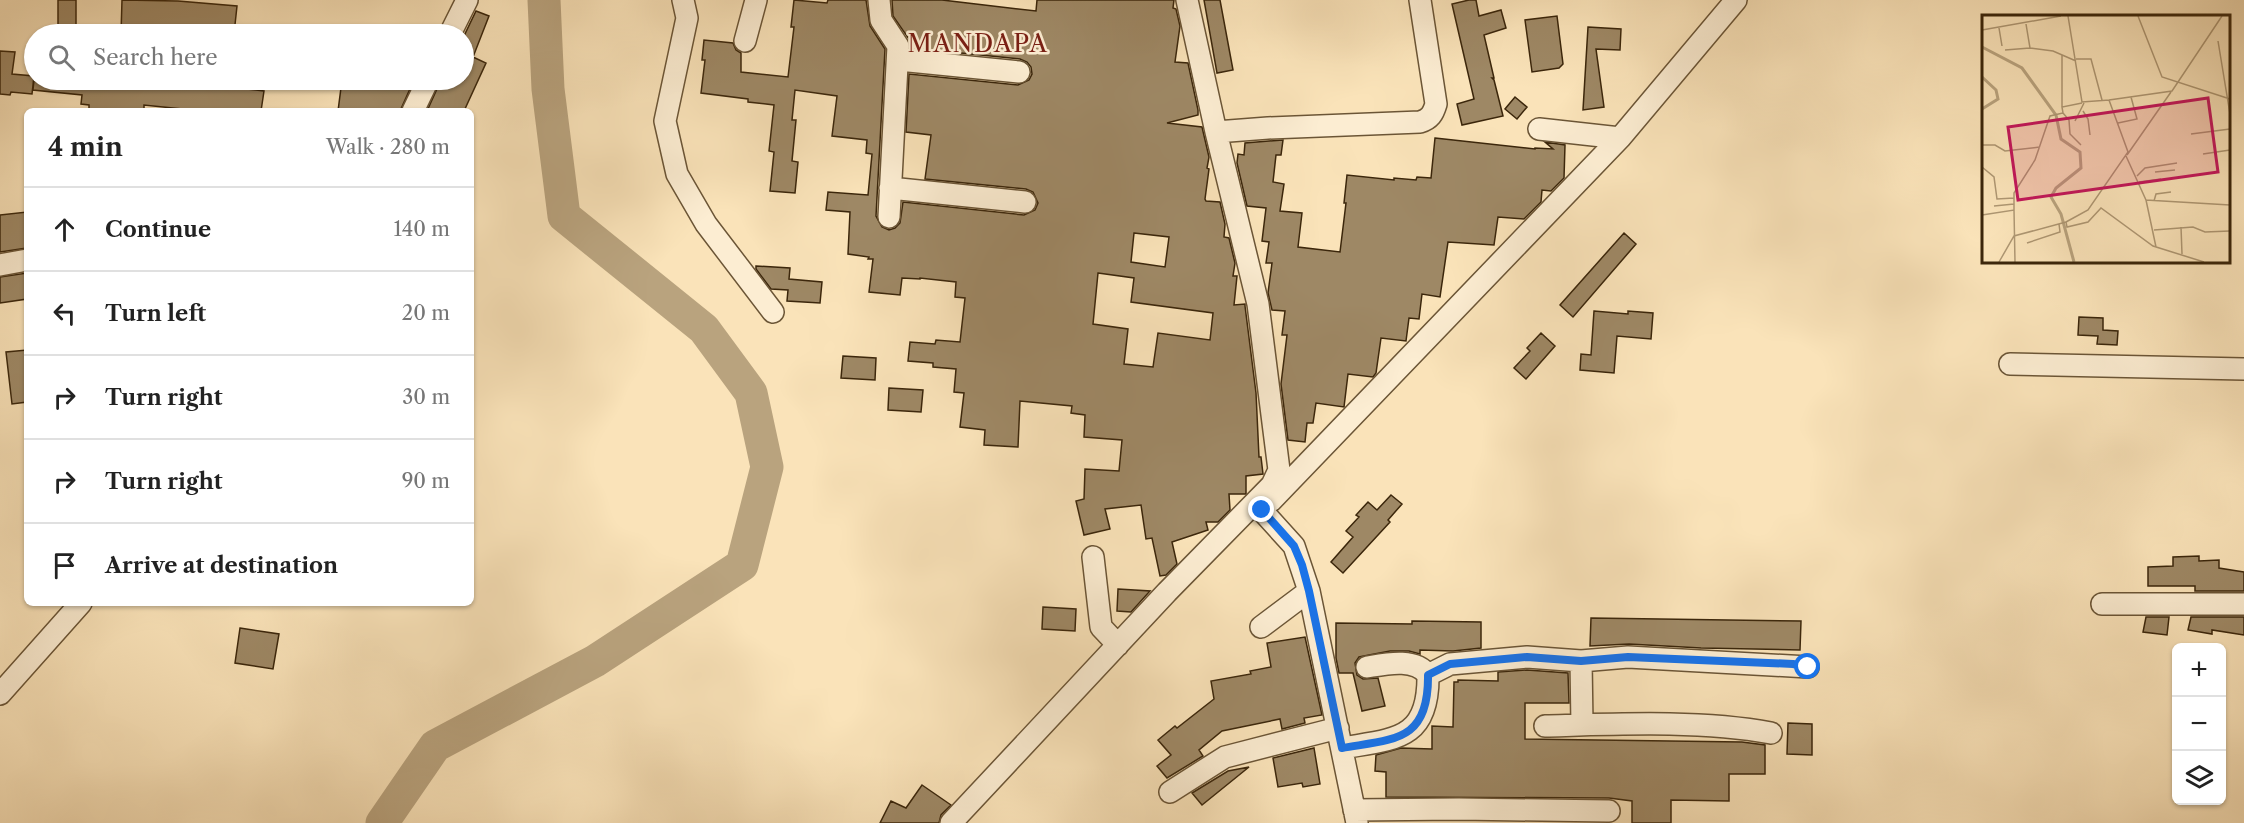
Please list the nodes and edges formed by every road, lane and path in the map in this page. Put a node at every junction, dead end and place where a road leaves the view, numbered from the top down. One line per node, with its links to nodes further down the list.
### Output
1 (467, 0): 8 (street)
2 (683, 0): 22 (street)
3 (756, 0): 9 (street)
4 (879, 0): 10 (street)
5 (1187, 0): 15 (street)
6 (1420, 0): 15 (street)
7 (1736, 0): 16 (street)
8 (455, 24)
9 (746, 41)
10 (898, 60): 11 (street); 17 (street)
11 (1019, 72)
12 (423, 90): 13 (street)
13 (414, 108)
14 (1539, 129): 16 (street)
15 (1216, 132): 25 (street)
16 (1620, 138): 25 (street)
17 (890, 188): 18 (street); 19 (street)
18 (1025, 202)
19 (889, 217)
20 (24, 261): 21 (street)
21 (0, 265)
22 (773, 312)
23 (2010, 364): 24 (street)
24 (2244, 369)
25 (1261, 509): 27 (street); 32 (street)
26 (1094, 557): 32 (street)
27 (1309, 591): 31 (street); 41 (street)
28 (2102, 604): 29 (street)
29 (2244, 604)
30 (78, 606): 37 (street)
31 (1261, 627)
32 (1118, 645): 45 (street)
33 (1581, 661): 35 (street); 36 (street); 38 (street)
34 (1367, 667): 36 (street)
35 (1808, 667)
36 (1428, 675): 41 (street)
37 (0, 694)
38 (1582, 725): 39 (street); 40 (street)
39 (1545, 726)
40 (1771, 733)
41 (1340, 738): 42 (street); 44 (street)
42 (1170, 792)
43 (1609, 811): 44 (street)
44 (1356, 816)
45 (951, 823)

